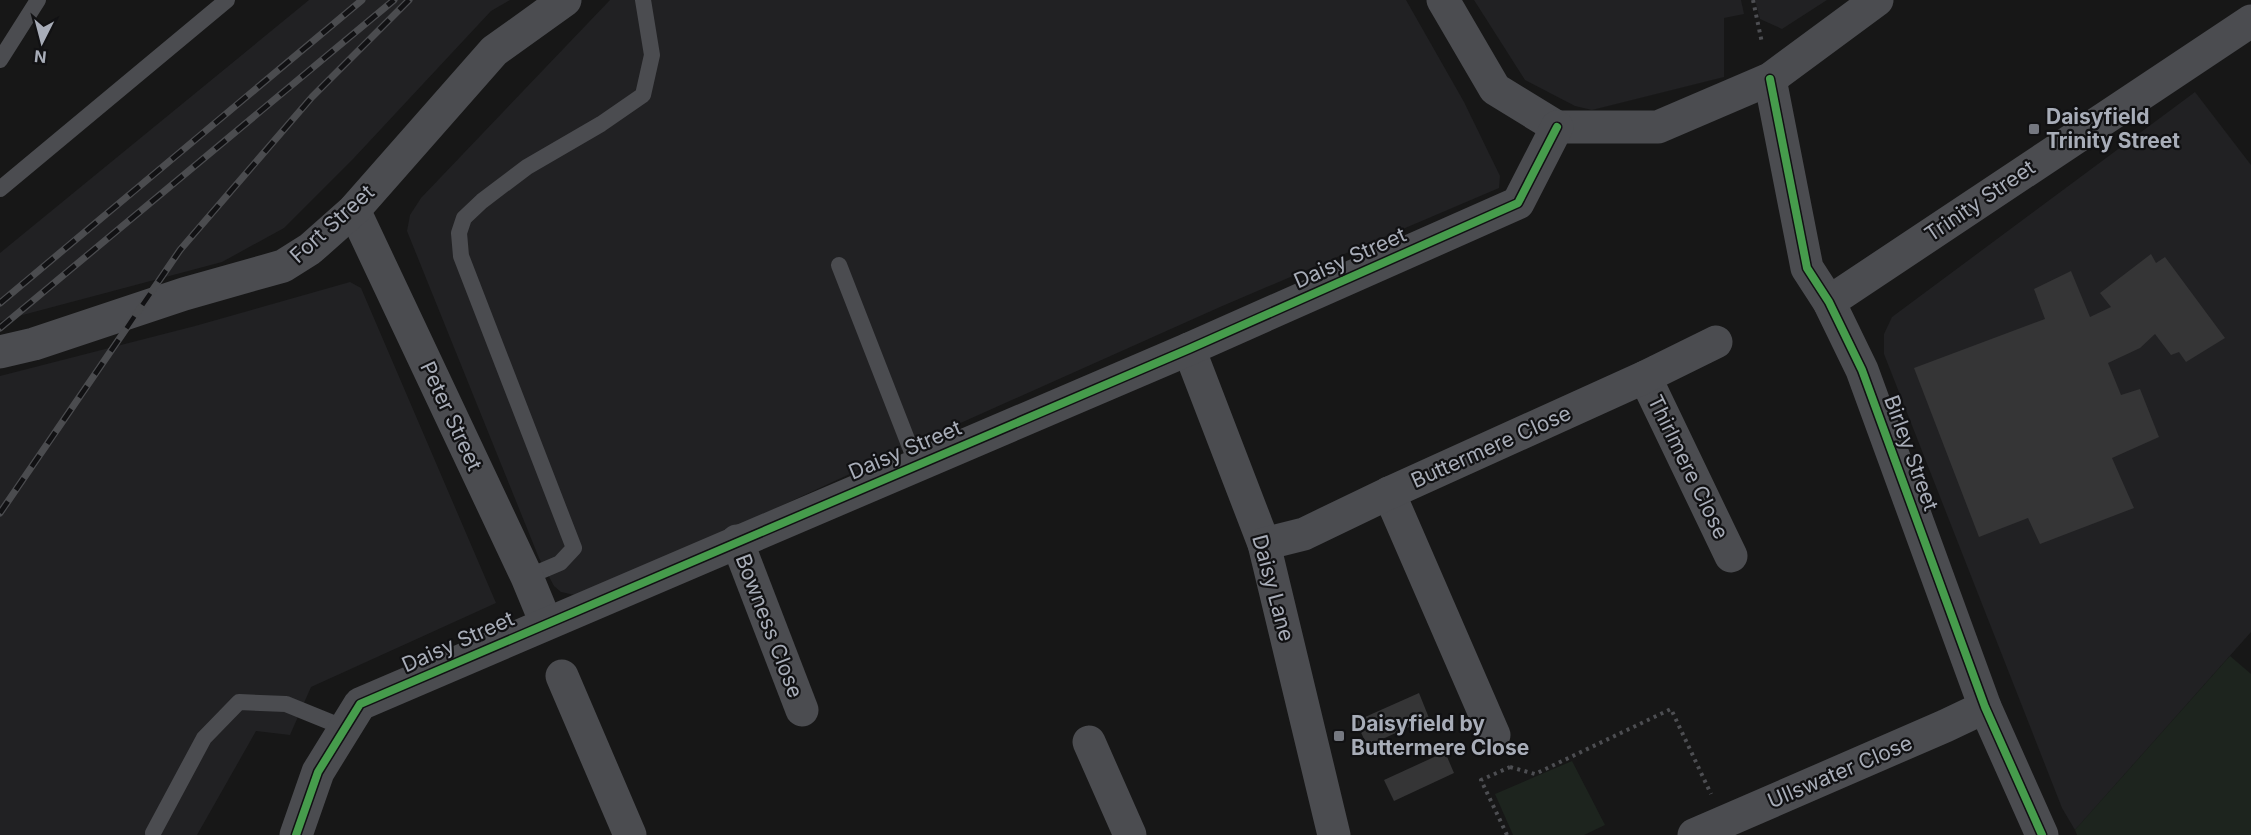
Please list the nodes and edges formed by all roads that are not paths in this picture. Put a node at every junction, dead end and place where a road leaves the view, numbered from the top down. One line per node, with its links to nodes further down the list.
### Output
1 (38, 0): 8 (lane)
2 (227, 0): 11 (lane)
3 (565, 0): 12 (street, Fort Street)
4 (643, 0): 24 (lane)
5 (1443, 0): 10 (street)
6 (1877, 0): 9 (street)
7 (2251, 21): 14 (street, Trinity Street)
8 (0, 60)
9 (1770, 79): 10 (street); 14 (street, Birley Street)
10 (1557, 127): 16 (street, Daisy Street)
11 (0, 189)
12 (354, 210): 17 (street, Fort Street); 24 (street, Peter Street)
13 (839, 265): 19 (lane)
14 (1829, 302): 27 (street, Birley Street)
15 (1716, 342): 18 (street, Buttermere Close)
16 (1189, 349): 19 (street, Daisy Street); 22 (street, Daisy Lane)
17 (0, 352)
18 (1644, 377): 20 (street, Buttermere Close); 23 (street, Thirlmere Close)
19 (917, 465): 21 (street, Daisy Street)
20 (1389, 493): 22 (street, Buttermere Close); 30 (street)
21 (737, 541): 25 (street, Daisy Street); 28 (street, Bowness Close)
22 (1264, 544): 33 (street, Daisy Lane)
23 (1731, 556)
24 (527, 577): 25 (street, Peter Street)
25 (546, 623): 29 (street, Daisy Street)
26 (562, 676): 35 (street)
27 (1985, 707): 37 (street, Ullswater Close); 38 (street, Birley Street)
28 (802, 710)
29 (345, 728): 32 (lane); 34 (street, Daisy Street)
30 (1494, 735)
31 (1089, 742): 36 (street)
32 (153, 833)
33 (1331, 834)
34 (296, 835)
35 (629, 835)
36 (1130, 835)
37 (1694, 835)
38 (2042, 835)

